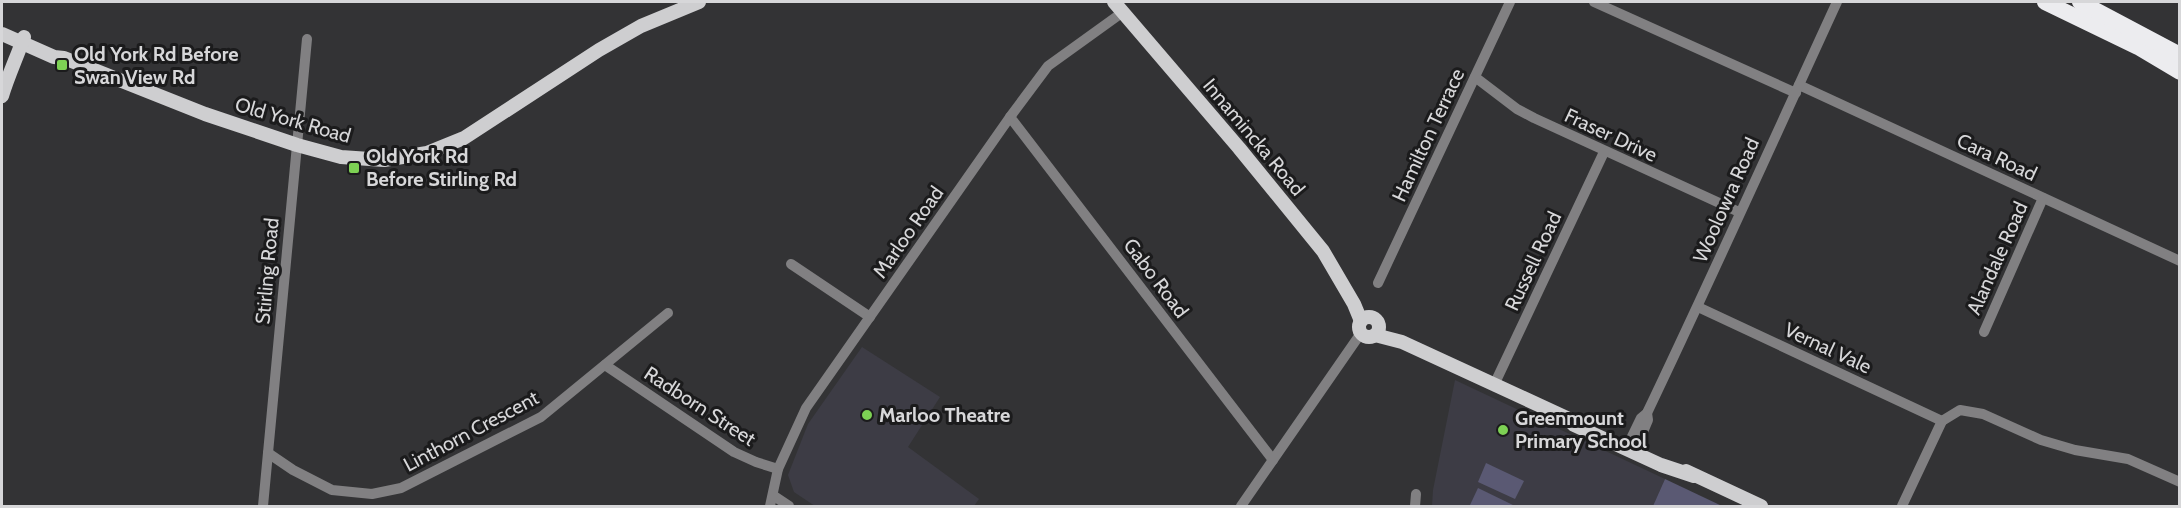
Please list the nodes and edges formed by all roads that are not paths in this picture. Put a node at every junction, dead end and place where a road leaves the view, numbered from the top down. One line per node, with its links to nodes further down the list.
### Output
1 (699, 2): 18 (main road, Old York Road)
2 (1510, 2): 14 (street, Hamilton Terrace)
3 (1594, 2): 15 (street, Cara Road)
4 (1837, 2): 15 (street, Woolowra Road)
5 (2045, 2): 13 (highway)
6 (2080, 2): 12 (highway)
7 (1118, 7): 17 (street, Marloo Road); 28 (main road, Innamincka Road)
8 (2, 27): 10 (main road, Old York Road)
9 (2, 34): 10 (main road, Old York Road)
10 (20, 38): 16 (main road); 18 (main road, Old York Road)
11 (307, 39): 18 (street, Stirling Road)
12 (2180, 56)
13 (2180, 72)
14 (1475, 77): 19 (street, Fraser Drive); 24 (street, Hamilton Terrace)
15 (1797, 89): 20 (street, Cara Road); 21 (street, Woolowra Road)
16 (2, 96)
17 (1010, 117): 27 (street, Marloo Road); 35 (street, Gabo Road)
18 (297, 145): 34 (street, Stirling Road)
19 (1604, 152): 21 (street, Fraser Drive); 31 (street, Russell Road)
20 (2043, 198): 22 (street, Cara Road); 29 (street, Alandale Road)
21 (1739, 212): 25 (street, Woolowra Road)
22 (2180, 261)
23 (791, 264): 27 (street)
24 (1378, 283)
25 (1698, 307): 32 (street, Vernal Vale); 33 (street, Woolowra Road)
26 (668, 313): 30 (street, Linthorn Crescent)
27 (870, 317): 36 (street, Marloo Road)
28 (1366, 331): 31 (main road, Innamincka Road); 35 (street)
29 (1984, 332)
30 (605, 365): 34 (street, Linthorn Crescent); 36 (street, Radborn Street)
31 (1494, 385): 33 (main road, Innamincka Road)
32 (1942, 421): 37 (street); 45 (street)
33 (1632, 448): 44 (main road, Innamincka Road)
34 (268, 453): 40 (street, Stirling Road)
35 (1273, 460): 42 (street)
36 (778, 469): 39 (street, Marloo Road)
37 (2180, 482)
38 (1416, 494): 43 (street)
39 (772, 501): 41 (street)
40 (263, 507)
41 (789, 507)
42 (1241, 507)
43 (1415, 507)
44 (1761, 507)
45 (1902, 507)

